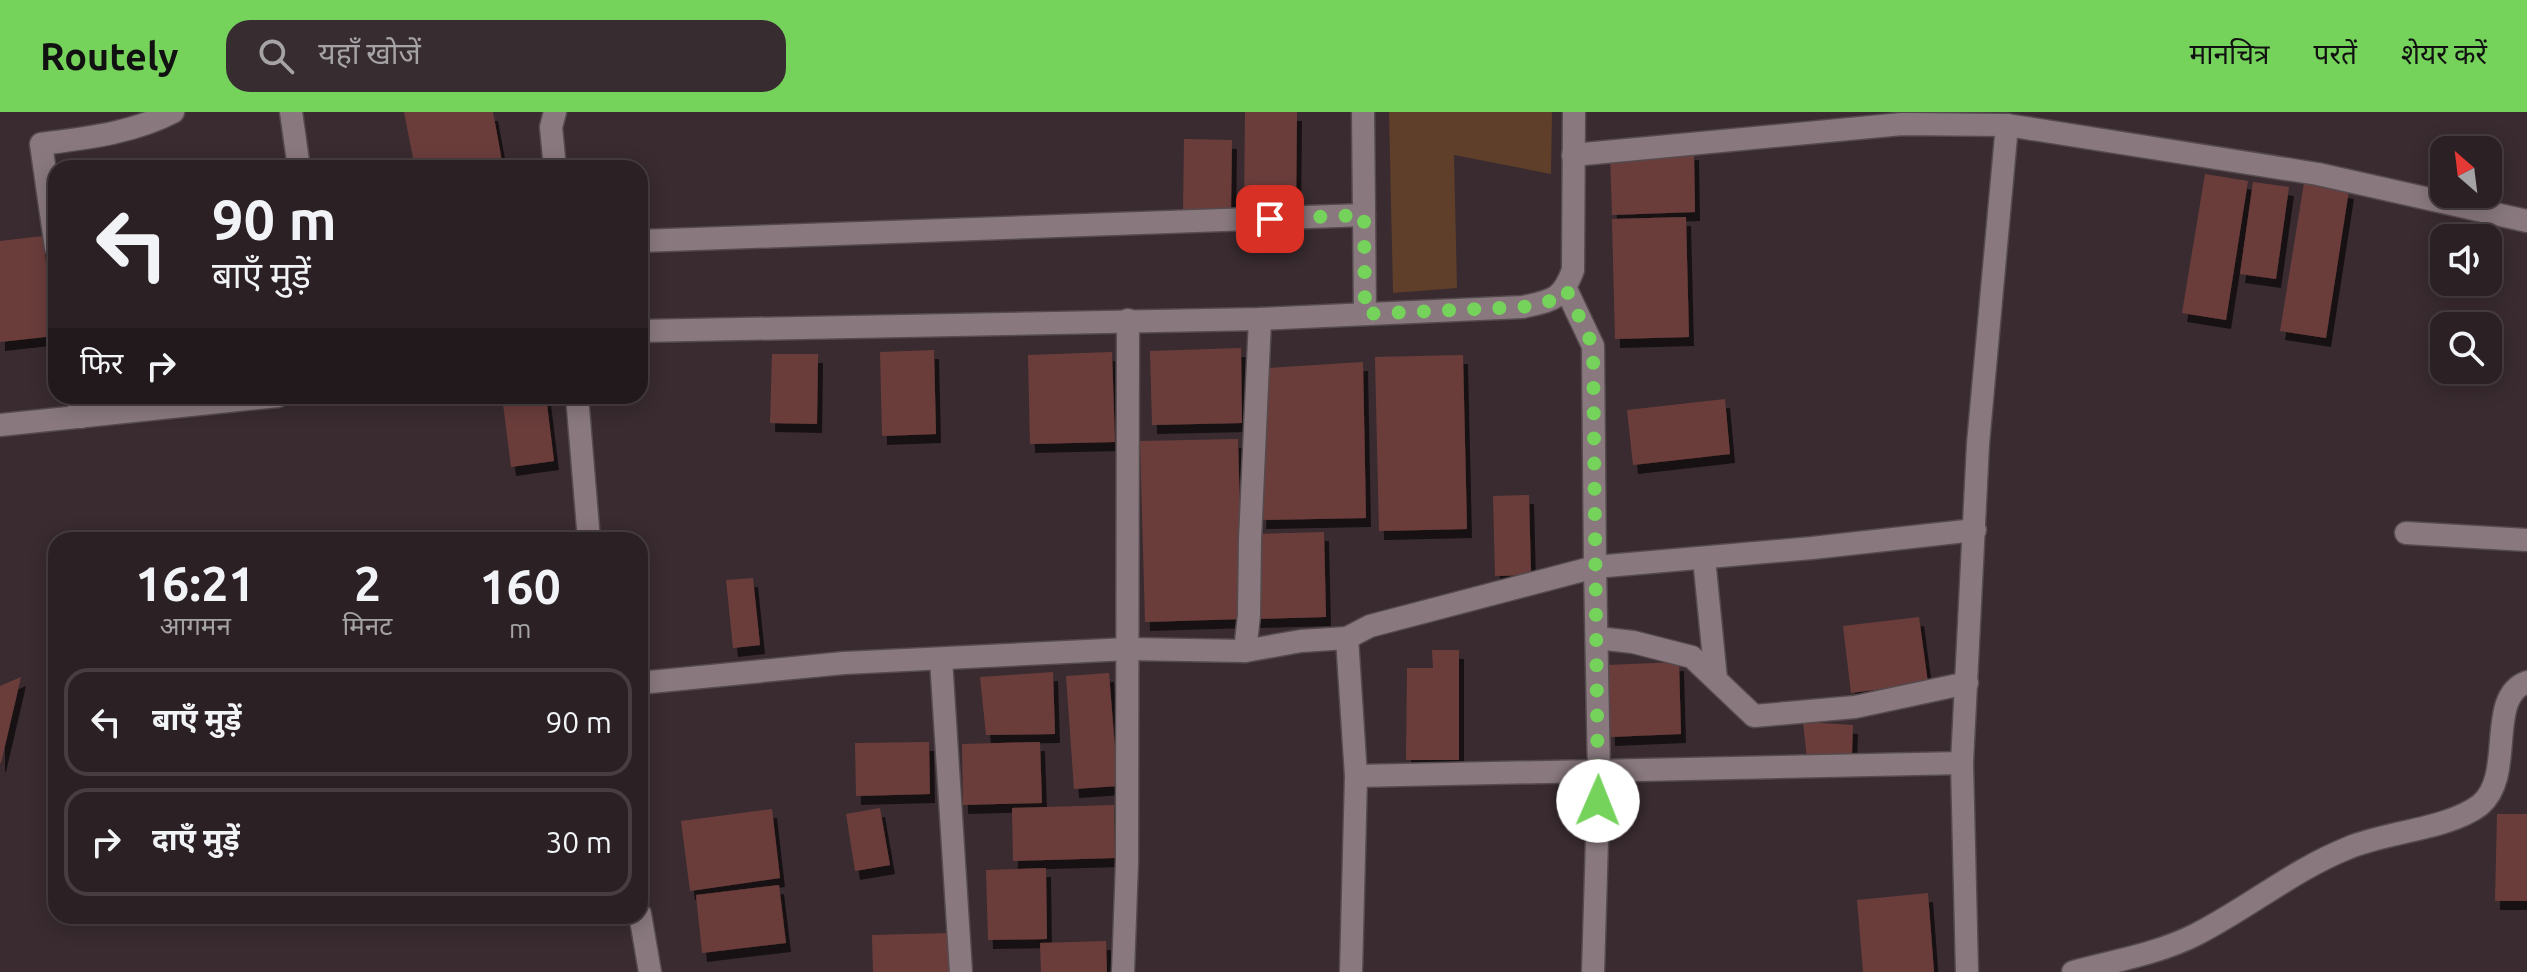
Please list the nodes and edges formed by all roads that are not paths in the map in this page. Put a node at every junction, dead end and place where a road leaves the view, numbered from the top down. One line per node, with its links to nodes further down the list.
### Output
1 (173, 112): 10 (street)
2 (291, 112): 8 (street)
3 (555, 112): 9 (street)
4 (1363, 112): 11 (street)
5 (1574, 112): 7 (street)
6 (2007, 125): 7 (street); 12 (street); 23 (street)
7 (1573, 155): 14 (street)
8 (298, 160)
9 (554, 160)
10 (48, 193)
11 (1364, 215): 13 (street); 15 (street)
12 (2527, 221)
13 (648, 241)
14 (1566, 289): 15 (street); 28 (street)
15 (1365, 314): 16 (street)
16 (1260, 319): 17 (street); 32 (street)
17 (1128, 320): 18 (street); 31 (street)
18 (648, 331)
19 (134, 404): 21 (street)
20 (578, 404): 24 (street)
21 (80, 407): 22 (street)
22 (0, 425)
23 (1975, 530): 27 (street); 37 (street)
24 (588, 532)
25 (2406, 533): 26 (street)
26 (2527, 540)
27 (1704, 558): 28 (street); 34 (street)
28 (1595, 567): 29 (street); 30 (street)
29 (1347, 638): 32 (street); 40 (street)
30 (1597, 638): 34 (street); 39 (street)
31 (1128, 649): 32 (street); 33 (street); 44 (street)
32 (1245, 651)
33 (941, 659): 35 (street); 43 (street)
34 (1716, 679): 37 (street)
35 (648, 682)
36 (2527, 682): 48 (street)
37 (1967, 683): 38 (street)
38 (1962, 763): 39 (street); 47 (street)
39 (1599, 773): 40 (street); 46 (street)
40 (1356, 776): 45 (street)
41 (642, 924): 42 (street)
42 (650, 972)
43 (961, 972)
44 (1123, 972)
45 (1351, 972)
46 (1593, 972)
47 (1967, 972)
48 (2073, 972)

